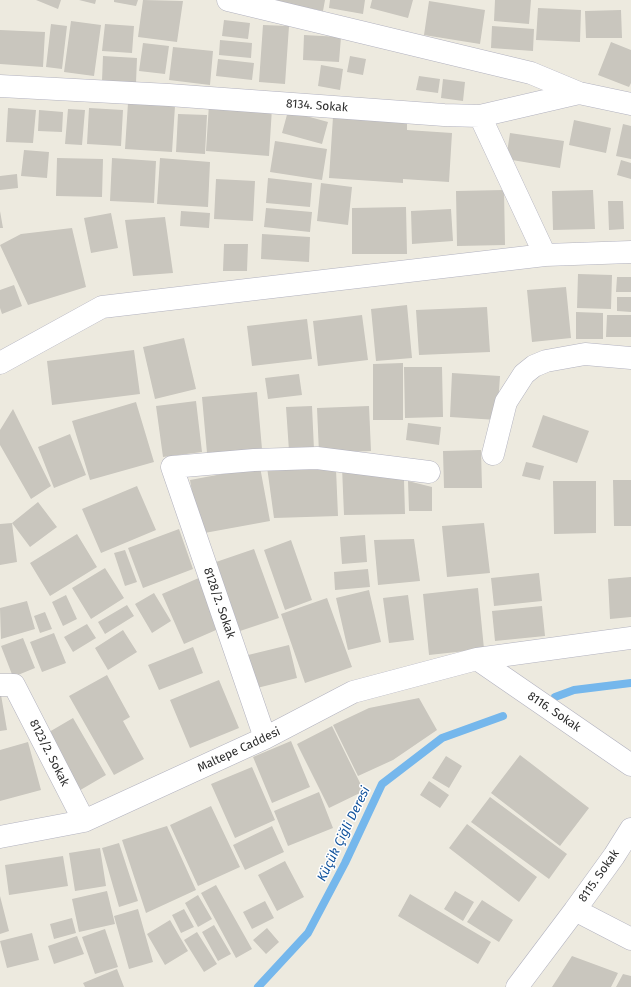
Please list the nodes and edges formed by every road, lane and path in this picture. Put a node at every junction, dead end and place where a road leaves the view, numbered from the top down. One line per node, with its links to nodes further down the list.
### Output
1 (228, 0): 3 (street)
2 (0, 86): 5 (street, 8134. Sokak)
3 (579, 93): 4 (street, 8134. Sokak); 5 (street, 8134. Sokak)
4 (631, 104)
5 (480, 116): 7 (street)
6 (631, 252): 7 (street)
7 (545, 255): 9 (street)
8 (631, 358): 10 (street)
9 (0, 363)
10 (493, 454)
11 (429, 472): 15 (street, 8128/2. Sokak)
12 (631, 638): 13 (street, Maltepe Caddesi)
13 (477, 659): 15 (street, Maltepe Caddesi); 16 (street, 8116. Sokak)
14 (7, 685): 17 (street, 8123/2. Sokak)
15 (265, 738): 17 (street, Maltepe Caddesi)
16 (631, 765)
17 (84, 821): 19 (street, Maltepe Caddesi)
18 (631, 829): 20 (street, 8115. Sokak)
19 (0, 837)
20 (575, 910): 21 (street, 8115. Sokak); 22 (street)
21 (631, 939)
22 (517, 987)

